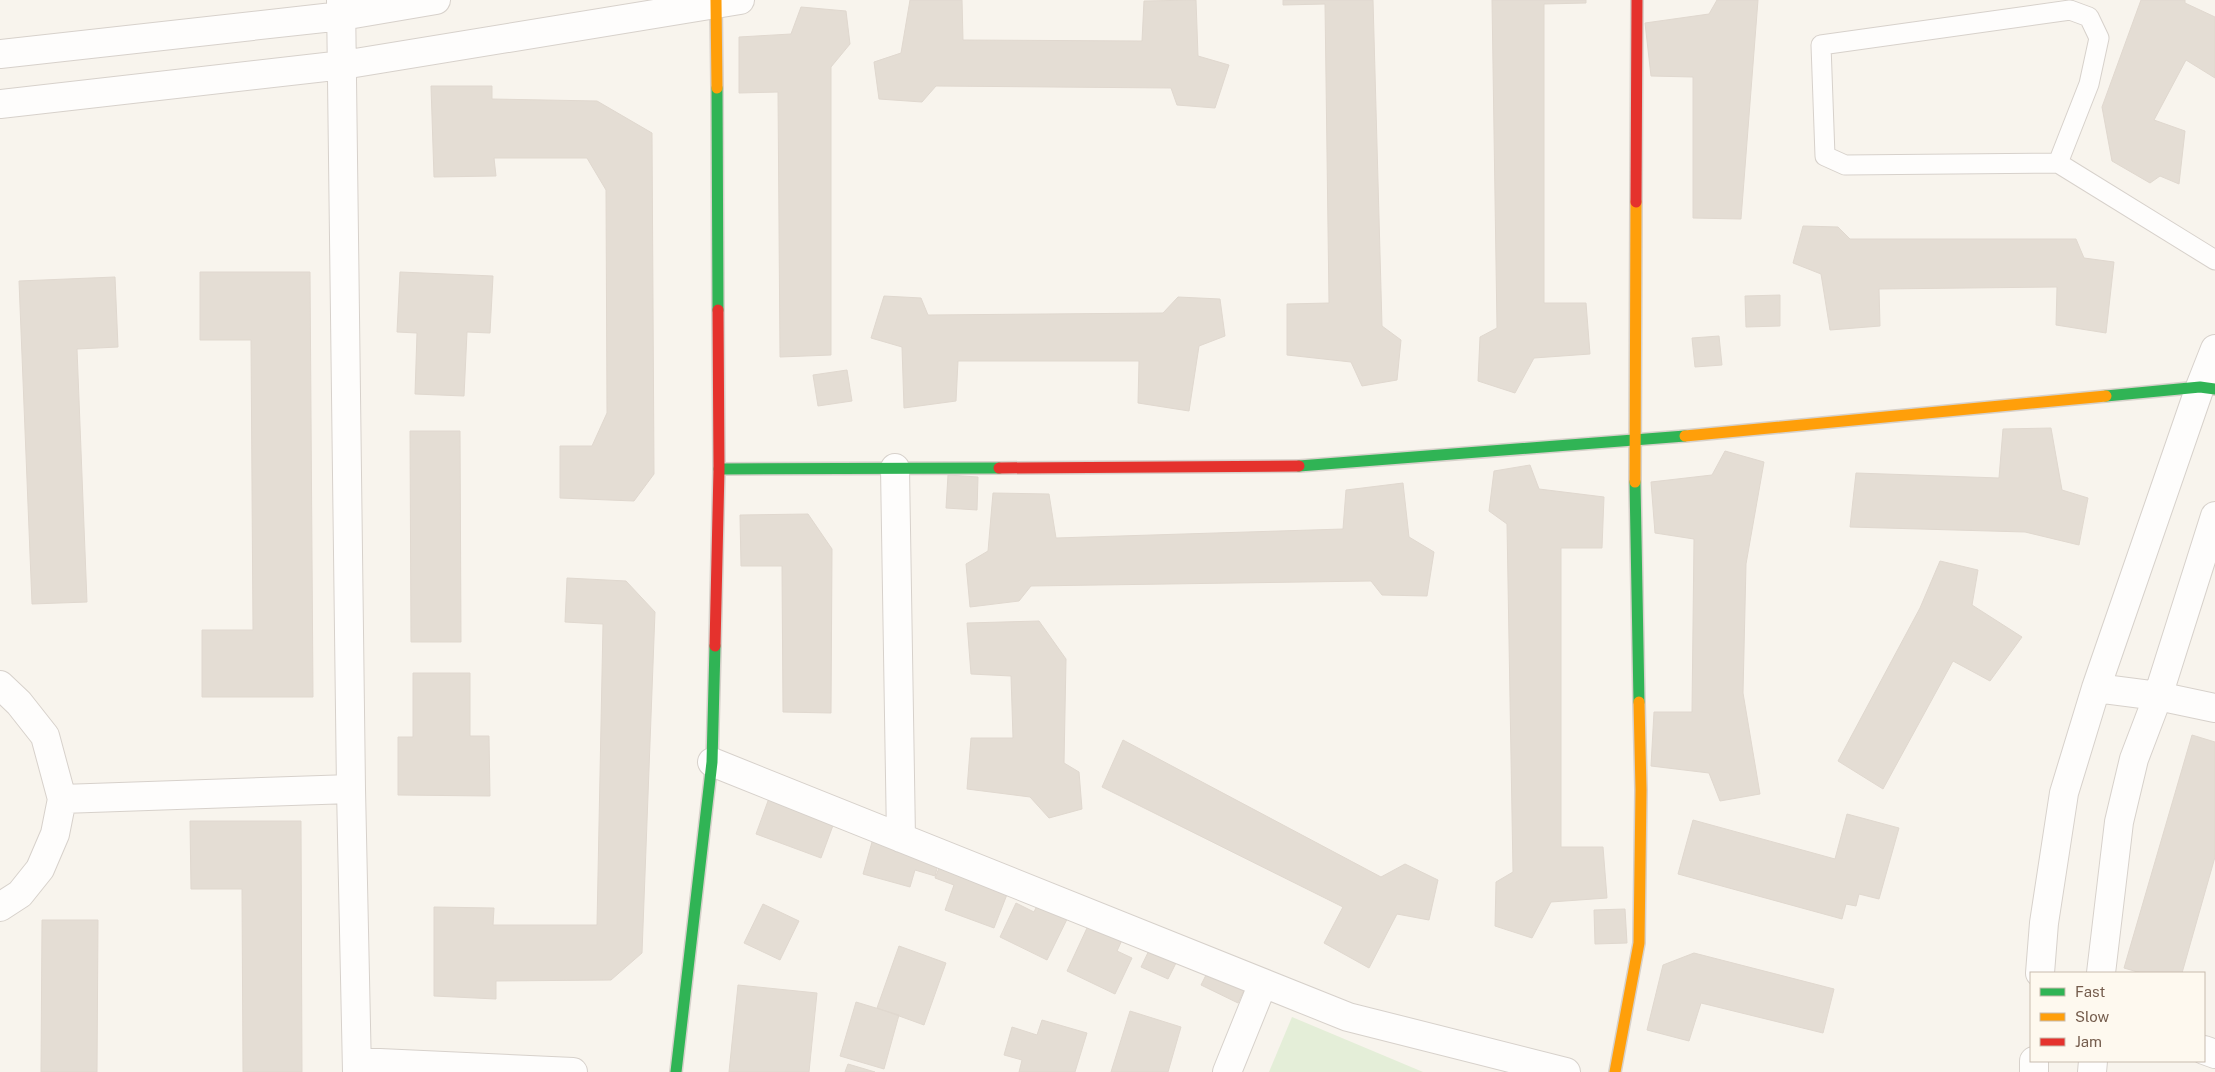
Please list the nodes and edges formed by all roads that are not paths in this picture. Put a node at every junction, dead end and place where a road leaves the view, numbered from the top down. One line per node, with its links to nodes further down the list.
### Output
1 (436, 0): 4 (street)
2 (1637, 0): 12 (street)
3 (724, 2): 6 (street); 14 (street)
4 (342, 8): 5 (street); 6 (street)
5 (0, 54)
6 (343, 65): 7 (street); 21 (street)
7 (0, 104)
8 (2058, 163): 8 (lane); 9 (lane)
9 (2215, 260)
10 (2215, 349): 11 (street)
11 (2207, 388): 12 (street); 17 (street)
12 (1634, 441): 13 (street); 33 (street)
13 (895, 468): 14 (street); 23 (street)
14 (719, 469): 20 (street)
15 (2215, 516): 18 (street)
16 (0, 685): 22 (street)
17 (2096, 688): 18 (street); 25 (street)
18 (2158, 696): 19 (street); 26 (street)
19 (2215, 708)
20 (712, 762): 23 (street); 30 (street)
21 (351, 789): 22 (street); 28 (street)
22 (62, 799): 24 (street)
23 (900, 838): 27 (street)
24 (0, 908)
25 (2040, 972)
26 (2101, 972)
27 (1263, 983): 31 (street); 32 (street)
28 (357, 1067): 29 (street)
29 (573, 1072)
30 (676, 1072)
31 (1227, 1072)
32 (1566, 1072)
33 (1615, 1072)

